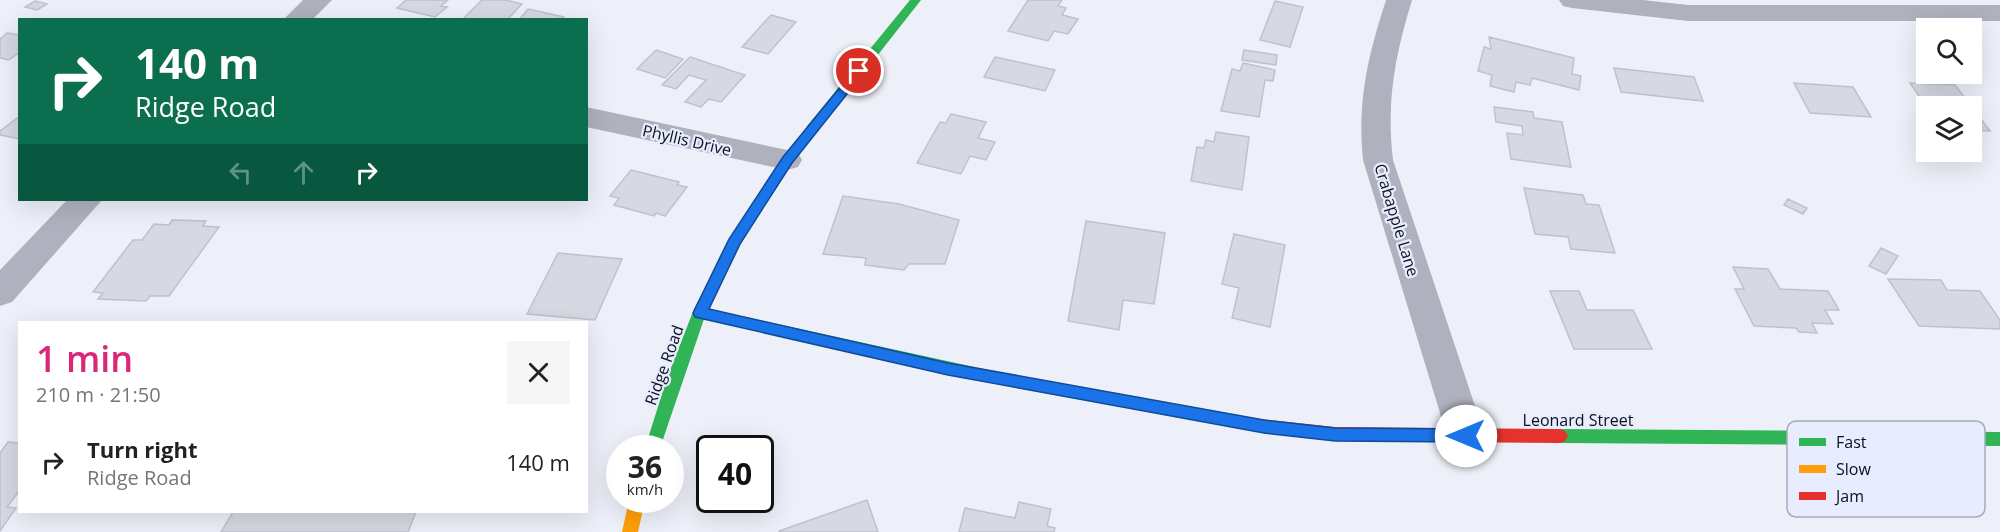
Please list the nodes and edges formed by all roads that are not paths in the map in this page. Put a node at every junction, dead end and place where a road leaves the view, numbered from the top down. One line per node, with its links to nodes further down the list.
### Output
1 (319, 0): 6 (street)
2 (916, 0): 8 (street, Ridge Road)
3 (1399, 0): 13 (street, Crabapple Lane)
4 (1572, 0): 5 (street)
5 (2000, 13)
6 (298, 18)
7 (588, 117): 8 (street, Phyllis Drive)
8 (787, 160): 11 (street, Ridge Road)
9 (85, 201): 10 (street)
10 (0, 293)
11 (700, 313): 12 (street, Ridge Road); 13 (street, Leonard Street)
12 (657, 435)
13 (1466, 436): 14 (street, Leonard Street)
14 (1787, 438)
15 (1985, 439): 16 (street, Leonard Street)
16 (2000, 439)
17 (634, 513): 18 (street)
18 (630, 532)

